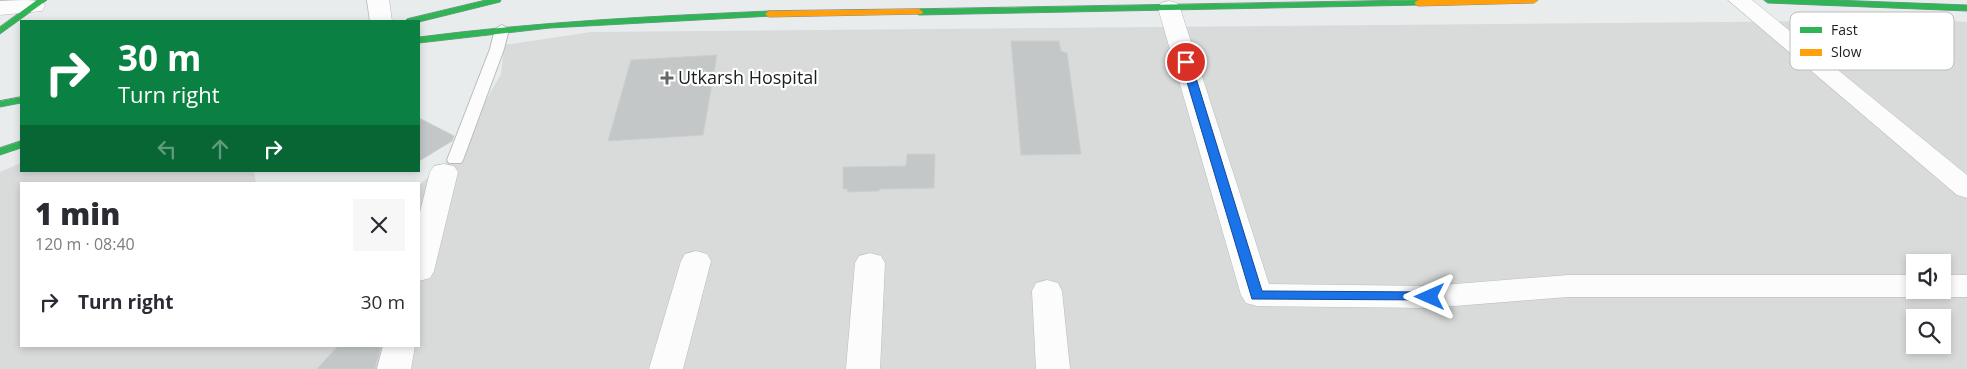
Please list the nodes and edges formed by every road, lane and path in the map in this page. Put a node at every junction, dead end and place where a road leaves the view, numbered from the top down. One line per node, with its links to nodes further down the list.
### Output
1 (378, 0): 12 (street)
2 (497, 0): 13 (main road)
3 (984, 0): 9 (main road)
4 (1534, 0): 10 (main road)
5 (1740, 0): 19 (street)
6 (1768, 0): 11 (main road)
7 (39, 3): 8 (street); 17 (main road)
8 (0, 8)
9 (632, 8)
10 (1169, 8): 15 (main road); 30 (street)
11 (1967, 8)
12 (381, 20)
13 (414, 20)
14 (457, 22): 16 (main road)
15 (501, 22): 18 (main road); 25 (lane)
16 (420, 25)
17 (0, 31)
18 (420, 40)
19 (1790, 42)
20 (1824, 70): 26 (street)
21 (20, 100): 22 (main road)
22 (0, 104)
23 (20, 144): 24 (main road)
24 (0, 152)
25 (450, 166): 29 (street)
26 (1967, 189)
27 (696, 261): 36 (street)
28 (870, 263): 37 (street)
29 (420, 268)
30 (1906, 286)
31 (1951, 286): 32 (street)
32 (1967, 286)
33 (1047, 291): 38 (street)
34 (400, 347): 35 (street)
35 (394, 369)
36 (666, 369)
37 (863, 369)
38 (1053, 369)

